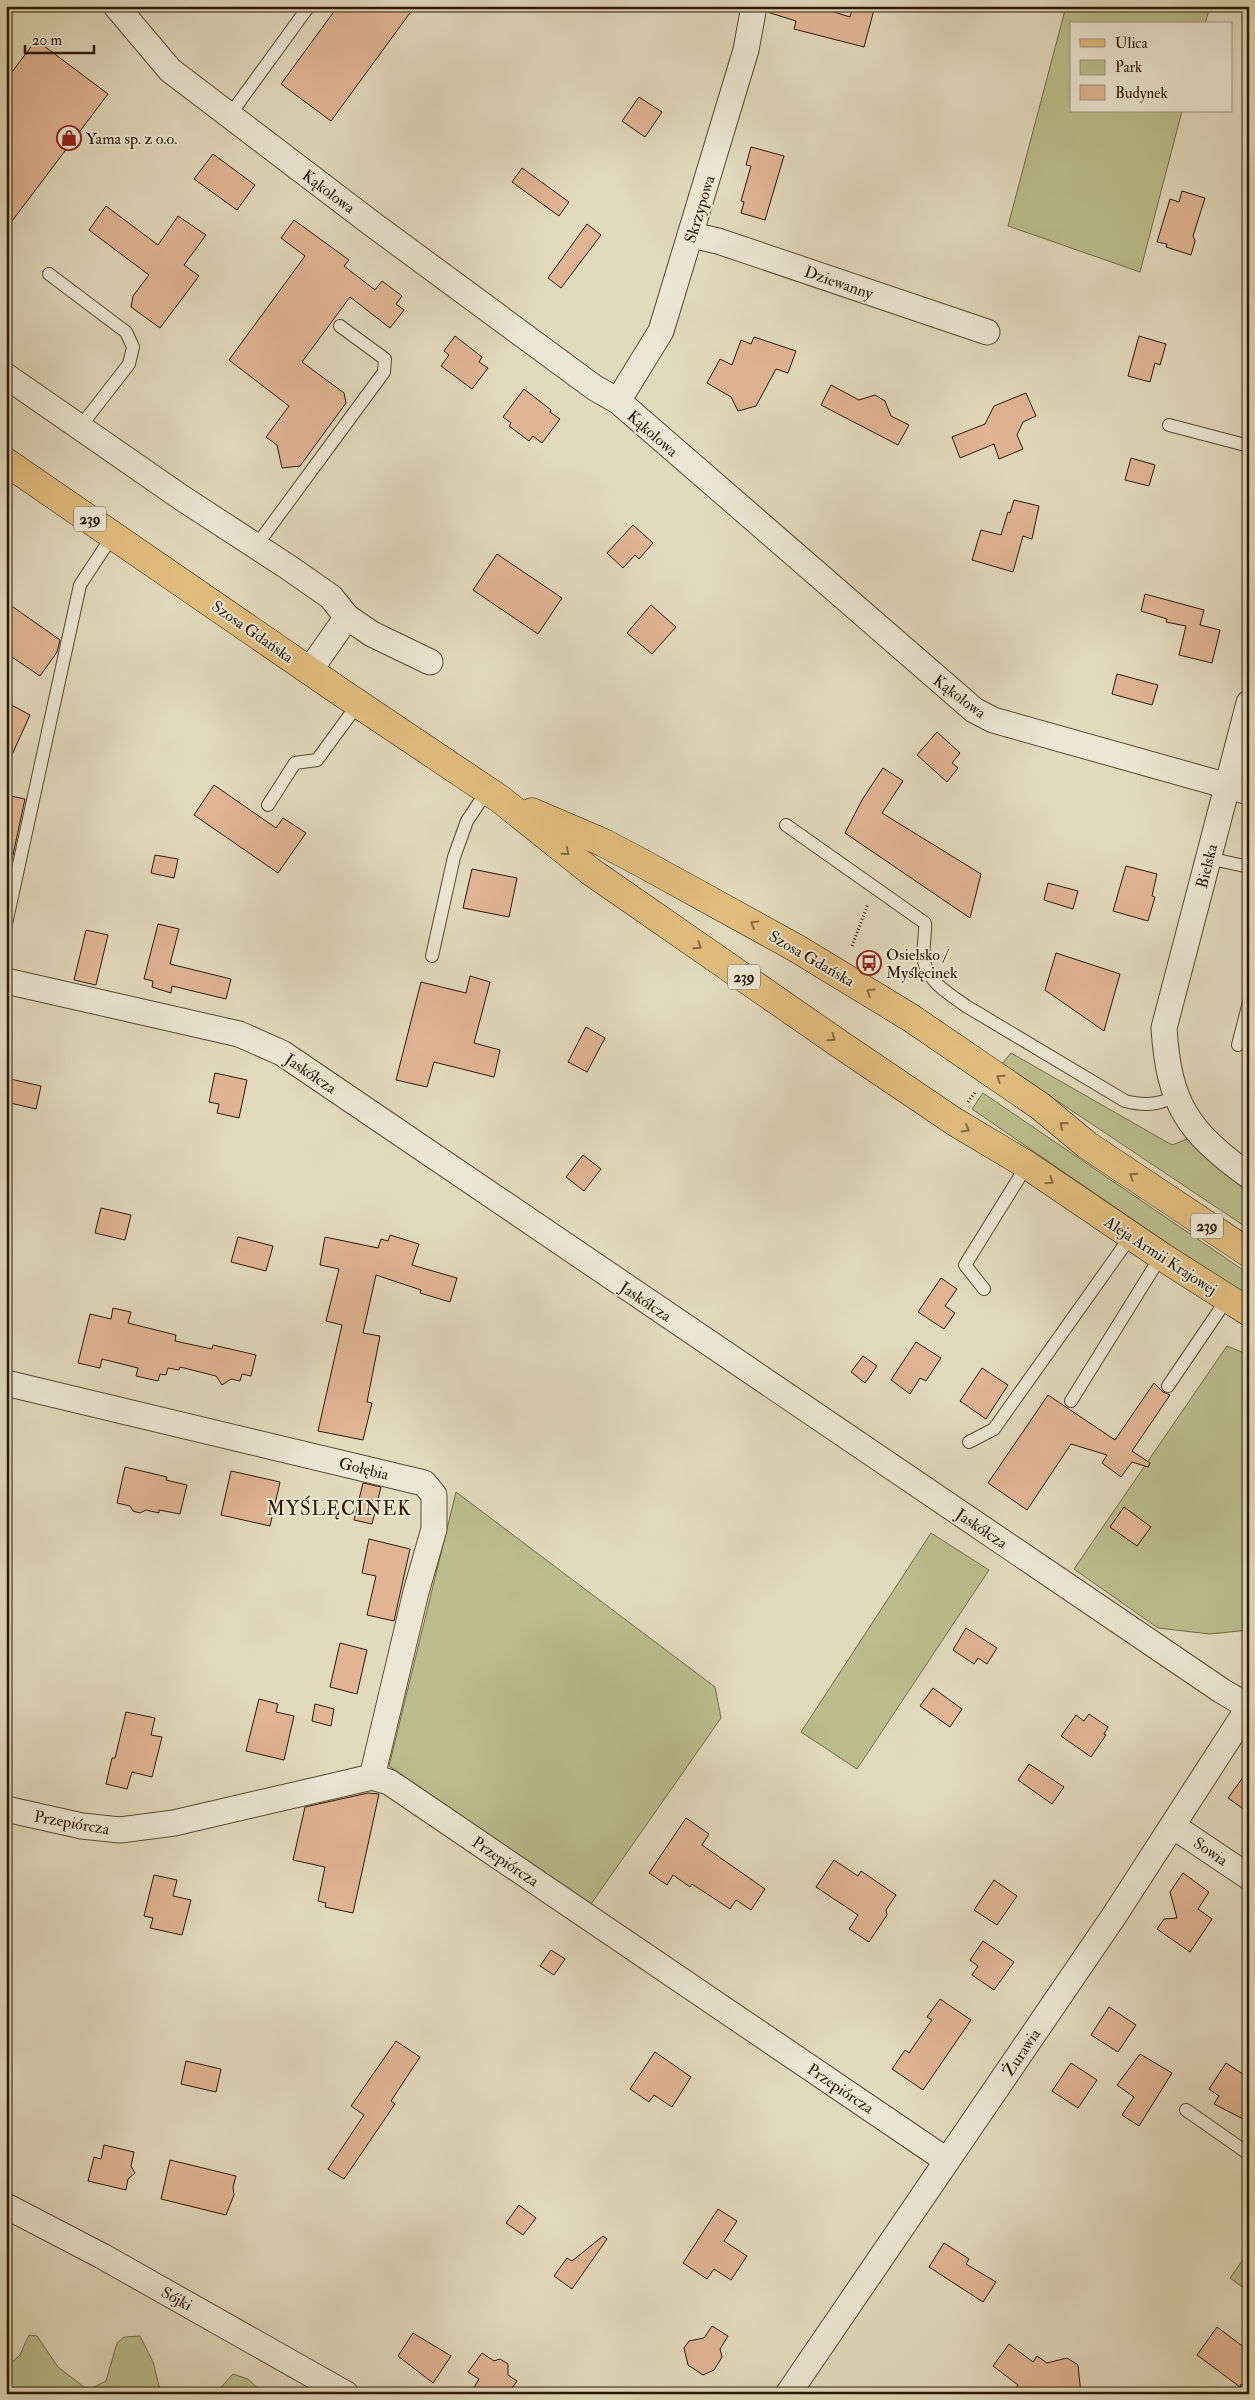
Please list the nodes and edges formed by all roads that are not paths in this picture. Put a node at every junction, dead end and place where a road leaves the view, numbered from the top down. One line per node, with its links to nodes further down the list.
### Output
1 (116, 6): 4 (street, Kąkolowa)
2 (309, 6): 4 (lane)
3 (754, 6): 5 (street, Skrzypowa)
4 (229, 116): 10 (street, Kąkolowa)
5 (691, 235): 8 (street, Dziewanny); 10 (street, Skrzypowa)
6 (49, 274): 12 (lane)
7 (340, 326): 16 (lane)
8 (987, 332)
9 (6, 376): 12 (street)
10 (618, 401): 22 (street, Kąkolowa)
11 (1169, 424): 13 (lane)
12 (80, 427): 16 (street)
13 (1249, 446)
14 (6, 462): 15 (main road, Szosa Gdańska / 239)
15 (113, 535): 19 (main road, Szosa Gdańska / 239); 28 (lane)
16 (256, 546): 17 (street)
17 (347, 616): 18 (street); 19 (street)
18 (430, 662)
19 (310, 670): 21 (main road, Szosa Gdańska / 239)
20 (1249, 703): 22 (street, Bielska)
21 (358, 704): 23 (main road, Szosa Gdańska / 239); 24 (lane)
22 (1237, 789): 26 (street, Bielska)
23 (494, 795): 29 (lane); 34 (main road, Szosa Gdańska / 239, one-way to 34); 38 (main road, Szosa Gdańska / 239, one-way to 23)
24 (268, 805)
25 (786, 825): 33 (lane)
26 (1208, 858): 27 (lane); 33 (street, Bielska)
27 (1249, 867)
28 (6, 924)
29 (432, 956)
30 (6, 981): 46 (street, Jaskółcza)
31 (1249, 1002): 32 (lane)
32 (1238, 1045)
33 (1176, 1096): 35 (street)
34 (1027, 1165): 36 (main road, Szosa Gdańska / 239, one-way to 36); 40 (lane)
35 (1249, 1176)
36 (1075, 1198): 37 (main road, Aleja Armii Krajowej / 239)
37 (1132, 1236): 39 (main road, Aleja Armii Krajowej / 239); 45 (lane)
38 (1249, 1253)
39 (1161, 1256): 41 (main road, Aleja Armii Krajowej / 239); 44 (lane)
40 (984, 1289)
41 (1238, 1305): 43 (lane)
42 (6, 1383): 47 (street, Gołębia)
43 (1168, 1386)
44 (1071, 1400)
45 (969, 1442)
46 (1249, 1707): 49 (street, Żurawia)
47 (372, 1777): 48 (street, Przepiórcza); 53 (street, Przepiórcza)
48 (6, 1809)
49 (1173, 1826): 50 (street, Sowia); 53 (street, Żurawia)
50 (1249, 1877)
51 (1186, 2110): 52 (lane)
52 (1249, 2154)
53 (946, 2160): 56 (street, Żurawia)
54 (6, 2206): 55 (street, Sójki)
55 (346, 2394)
56 (788, 2394)

